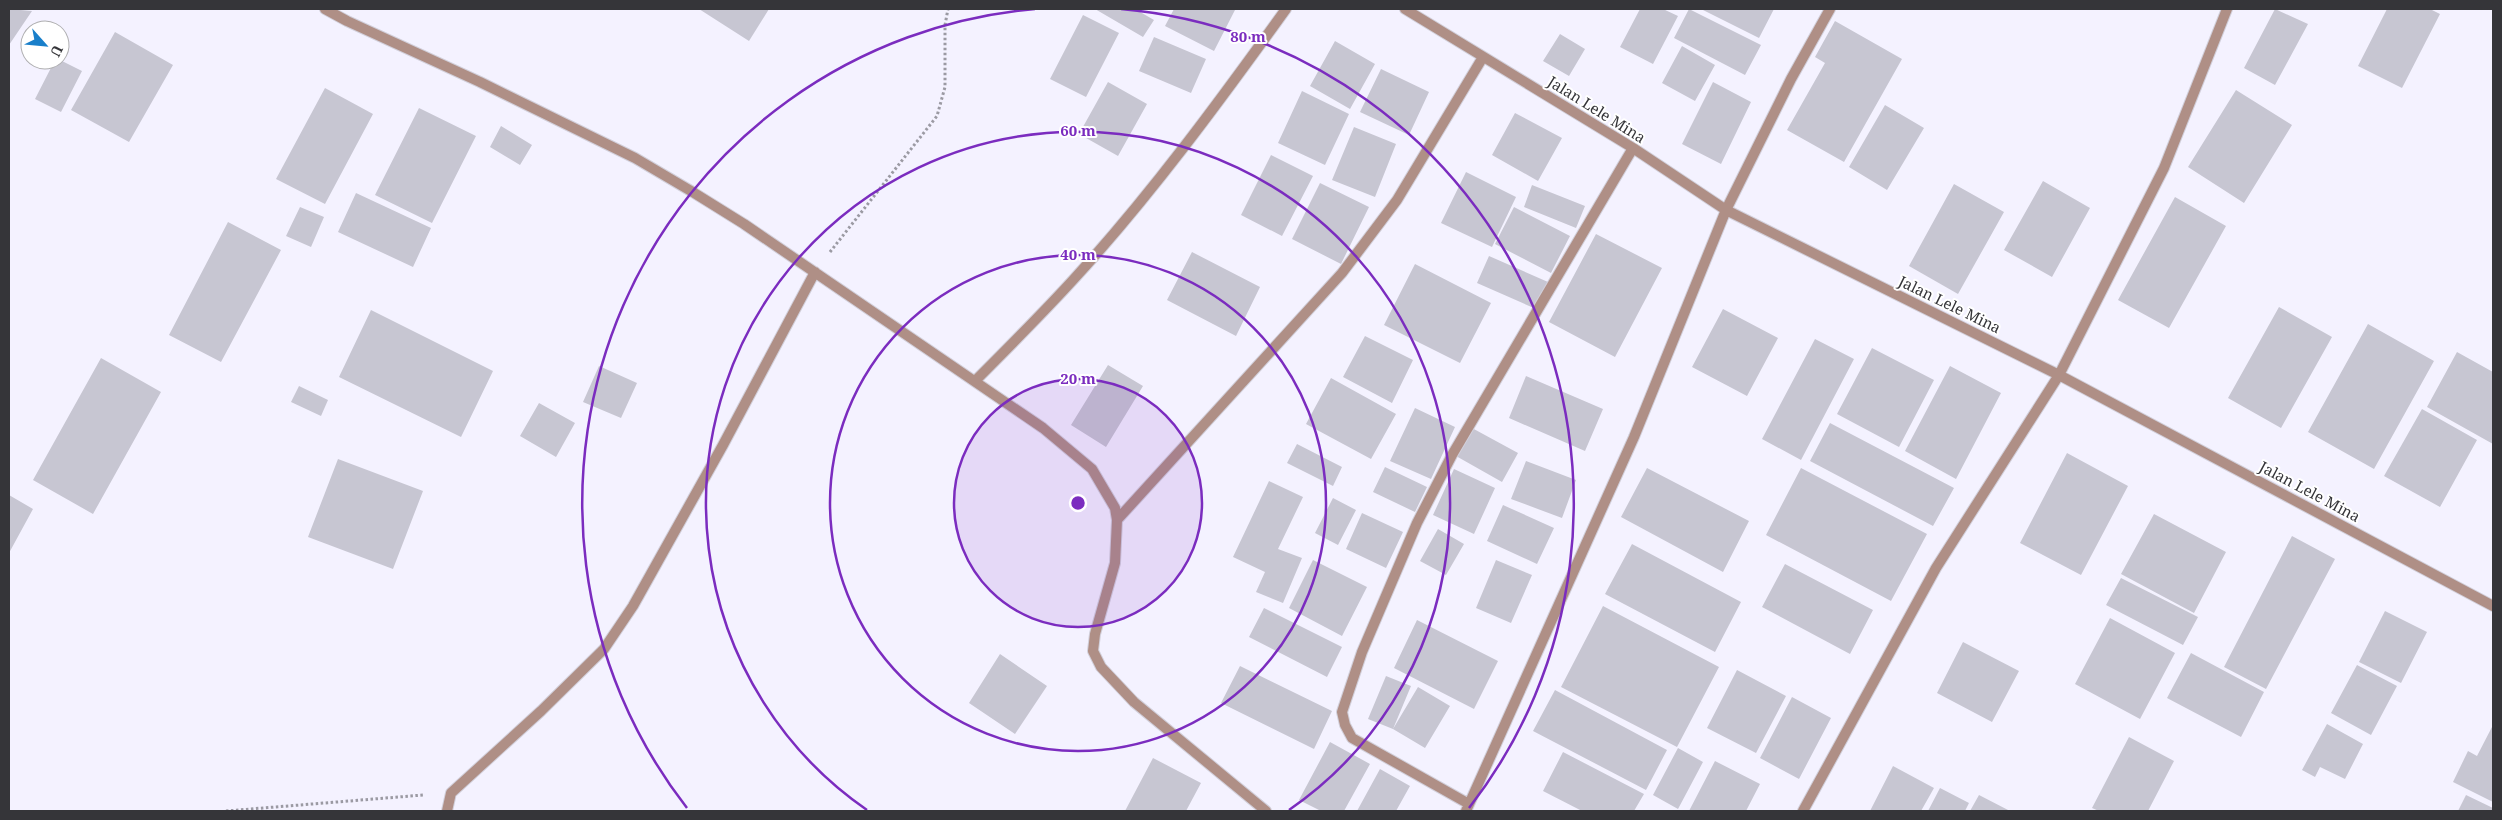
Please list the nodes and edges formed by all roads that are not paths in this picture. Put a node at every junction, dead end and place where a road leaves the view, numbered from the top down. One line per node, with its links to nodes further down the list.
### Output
1 (325, 9): 9 (street)
2 (1286, 9): 11 (street)
3 (1405, 9): 6 (street, Jalan Lele Mina)
4 (1830, 9): 8 (street)
5 (2228, 9): 10 (street)
6 (1483, 57): 7 (street, Jalan Lele Mina); 12 (street)
7 (1633, 148): 8 (street, Jalan Lele Mina); 14 (street)
8 (1726, 210): 10 (street, Jalan Lele Mina); 14 (street)
9 (815, 272): 11 (street); 15 (street)
10 (2059, 375): 13 (street, Jalan Lele Mina); 17 (street)
11 (975, 381): 12 (street)
12 (1117, 520): 16 (street)
13 (2493, 606)
14 (1468, 808)
15 (447, 811)
16 (1266, 811)
17 (1804, 811)

